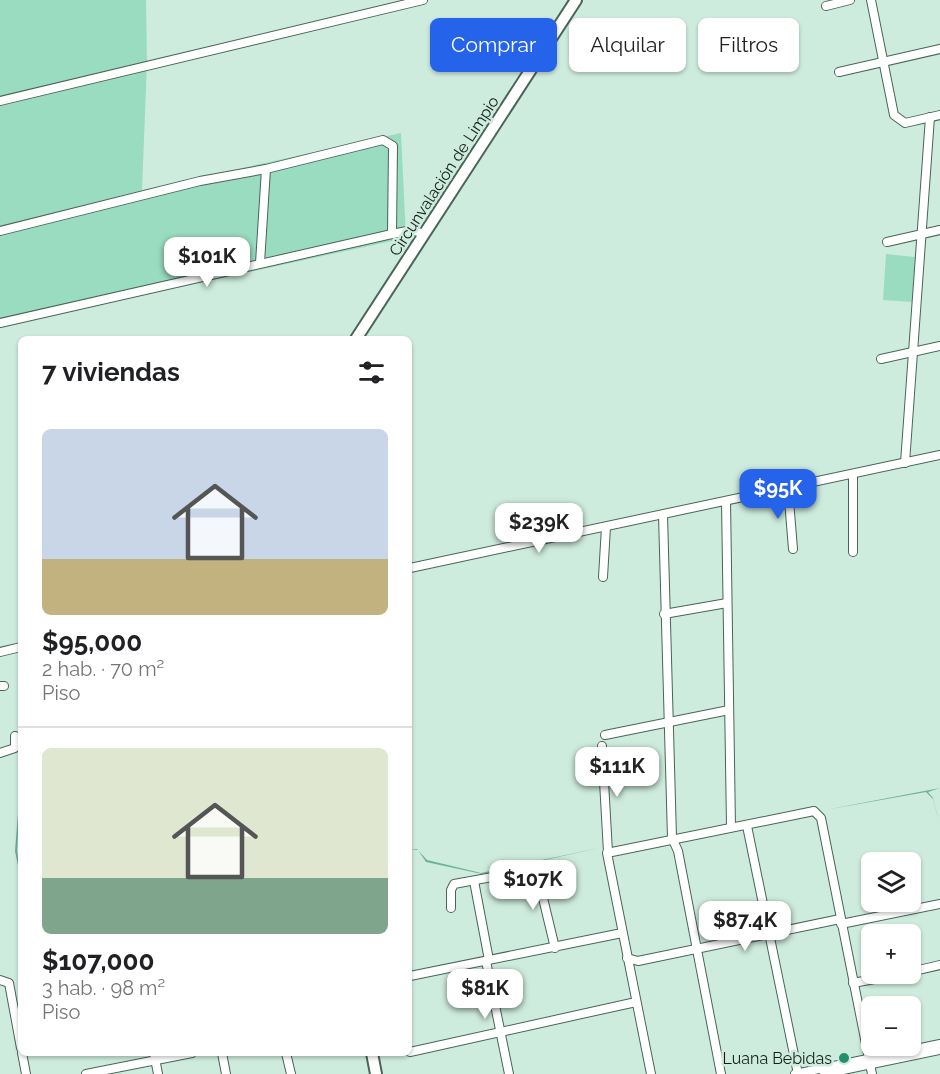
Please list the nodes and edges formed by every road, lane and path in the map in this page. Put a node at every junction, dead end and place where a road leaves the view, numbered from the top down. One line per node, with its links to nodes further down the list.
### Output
1 (423, 0): 9 (street)
2 (576, 0): 16 (highway, Circunvalación de Limpio)
3 (850, 0): 5 (street)
4 (871, 0): 7 (street)
5 (826, 6)
6 (940, 49): 7 (street)
7 (884, 62): 8 (street); 11 (street)
8 (839, 72)
9 (0, 101)
10 (940, 115): 11 (street)
11 (930, 117): 17 (street)
12 (266, 169): 14 (street); 15 (street); 19 (street)
13 (940, 230): 17 (street)
14 (0, 231)
15 (392, 234): 16 (street); 19 (street)
16 (424, 234): 21 (highway, Circunvalación de Limpio)
17 (923, 234): 18 (street); 23 (street)
18 (887, 242)
19 (260, 264): 20 (street)
20 (0, 323)
21 (358, 336)
22 (940, 346): 23 (street)
23 (914, 352): 24 (street); 26 (street)
24 (881, 359)
25 (940, 455): 26 (street)
26 (905, 463): 27 (street)
27 (853, 474): 28 (street); 33 (street)
28 (788, 488): 29 (street); 32 (street)
29 (726, 501): 30 (street); 36 (street)
30 (663, 515): 31 (street); 37 (street)
31 (606, 527): 34 (street); 35 (street)
32 (793, 549)
33 (853, 552)
34 (412, 568)
35 (603, 577)
36 (728, 603): 37 (street); 40 (street)
37 (664, 614): 41 (street)
38 (18, 648): 39 (street)
39 (0, 652)
40 (729, 710): 41 (street); 47 (street)
41 (667, 723): 42 (street); 48 (street)
42 (605, 735)
43 (15, 736): 45 (street)
44 (602, 746): 49 (street)
45 (0, 753)
46 (747, 826): 47 (street); 53 (street); 55 (street)
47 (731, 827): 48 (street)
48 (672, 838): 49 (street); 57 (street)
49 (608, 852): 54 (street)
50 (474, 881): 52 (street); 56 (street); 59 (street)
51 (940, 904): 53 (street)
52 (451, 908)
53 (841, 921): 55 (street); 65 (street)
54 (622, 933): 56 (street); 58 (street)
55 (769, 934): 57 (street); 87 (street)
56 (555, 948): 59 (street)
57 (697, 949): 58 (street); 86 (street)
58 (627, 958): 66 (street)
59 (488, 961): 62 (street); 68 (street)
60 (940, 965): 61 (street)
61 (921, 969)
62 (412, 976)
63 (0, 980): 67 (street)
64 (861, 982): 65 (street)
65 (853, 983): 77 (street)
66 (636, 1002): 68 (street); 85 (street)
67 (18, 1032)
68 (500, 1033): 71 (street); 84 (street)
69 (940, 1044): 77 (street)
70 (940, 1050): 77 (street)
71 (412, 1052)
72 (23, 1056): 78 (street)
73 (223, 1056): 81 (street)
74 (287, 1056): 82 (street)
75 (373, 1056): 83 (highway)
76 (155, 1057): 79 (street); 80 (street)
77 (869, 1062): 87 (street); 88 (street); 89 (street)
78 (26, 1074)
79 (86, 1074)
80 (159, 1074)
81 (226, 1074)
82 (291, 1074)
83 (376, 1074)
84 (509, 1074)
85 (651, 1074)
86 (721, 1074)
87 (797, 1074)
88 (824, 1074)
89 (872, 1074)

